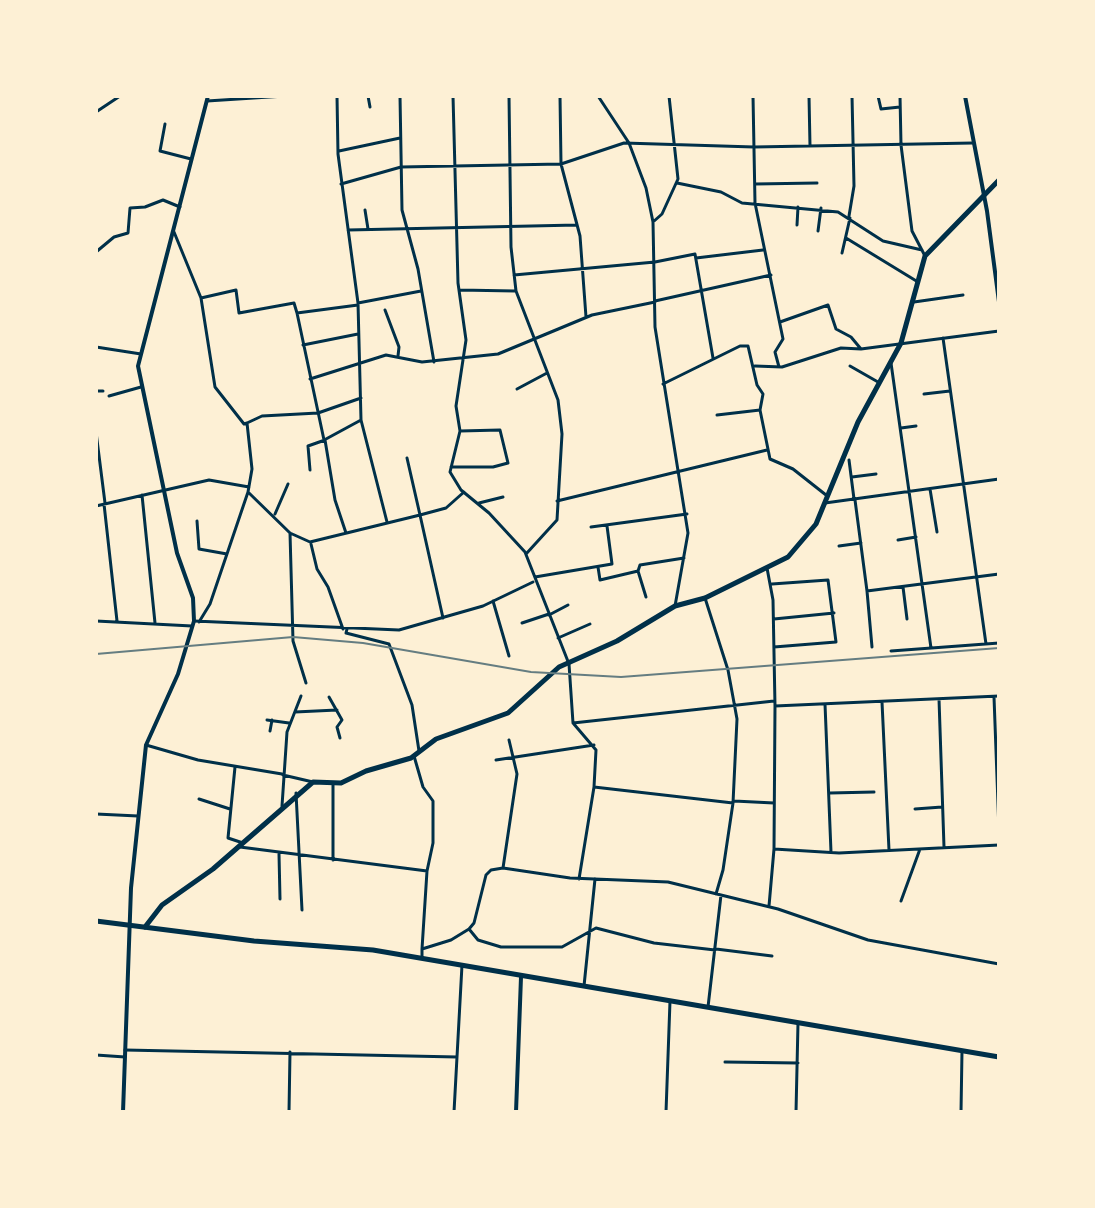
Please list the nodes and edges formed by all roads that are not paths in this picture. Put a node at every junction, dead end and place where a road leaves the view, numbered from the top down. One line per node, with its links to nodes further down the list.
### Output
1 (120, 96): 20 (street)
2 (285, 96): 17 (street)
3 (337, 96): 30 (street)
4 (368, 96): 18 (street)
5 (400, 96): 22 (street)
6 (453, 96): 35 (street)
7 (509, 96): 33 (street)
8 (560, 96): 32 (street)
9 (598, 96): 23 (street)
10 (669, 96): 25 (street)
11 (753, 96): 29 (street)
12 (809, 96): 27 (street)
13 (852, 96): 28 (street)
14 (878, 96): 19 (street)
15 (900, 96): 19 (street)
16 (965, 96): 24 (street)
17 (208, 99): 31 (street)
18 (370, 107)
19 (900, 107): 26 (street)
20 (96, 112)
21 (165, 124): 31 (street)
22 (400, 138): 30 (street); 34 (street)
23 (629, 143): 25 (street); 32 (street); 48 (street)
24 (973, 143): 26 (street); 41 (street)
25 (676, 145): 29 (street); 37 (street)
26 (901, 145): 28 (street); 62 (street)
27 (810, 146): 28 (street); 29 (street)
28 (853, 146): 47 (street)
29 (754, 147): 40 (street)
30 (339, 151): 39 (street)
31 (191, 159): 43 (street)
32 (561, 164): 33 (street); 49 (street)
33 (510, 166): 35 (street); 51 (street)
34 (401, 167): 35 (street); 39 (street); 54 (street)
35 (454, 167): 52 (street)
36 (999, 180): 41 (main road)
37 (677, 183): 42 (street); 48 (street)
38 (817, 183): 40 (street)
39 (341, 184): 55 (street)
40 (755, 184): 42 (street)
41 (983, 197): 62 (main road); 77 (street)
42 (755, 203): 44 (street); 59 (street)
43 (180, 207): 57 (street); 60 (street)
44 (798, 207): 45 (street); 50 (street)
45 (821, 208): 47 (street); 56 (street)
46 (365, 210): 53 (street)
47 (849, 218): 58 (street); 62 (street)
48 (653, 222): 64 (street)
49 (577, 225): 51 (street); 65 (street)
50 (797, 225)
51 (511, 227): 52 (street); 66 (street)
52 (455, 228): 54 (street); 70 (street)
53 (368, 229): 54 (street); 55 (street)
54 (406, 229): 69 (street)
55 (348, 230): 78 (street)
56 (818, 231)
57 (174, 232): 74 (street); 91 (street)
58 (846, 238): 61 (street); 68 (street)
59 (765, 249): 63 (street); 67 (street)
60 (96, 252)
61 (842, 253)
62 (924, 253): 68 (main road)
63 (696, 258): 64 (street); 71 (street)
64 (655, 262): 65 (street); 75 (street)
65 (583, 270): 66 (street); 81 (street)
66 (514, 275): 72 (street)
67 (771, 275): 71 (street); 82 (street)
68 (918, 282): 76 (main road)
69 (422, 290): 78 (street); 95 (street)
70 (459, 290): 72 (street); 94 (street)
71 (701, 290): 75 (street); 93 (street)
72 (516, 291): 86 (street)
73 (963, 295): 76 (street)
74 (201, 298): 80 (street); 117 (street)
75 (655, 301): 81 (street); 104 (street)
76 (914, 302): 87 (main road)
77 (999, 302)
78 (358, 304): 80 (street); 84 (street)
79 (385, 310): 92 (street)
80 (297, 313): 88 (street)
81 (586, 317): 86 (street)
82 (780, 322): 90 (street); 100 (street)
83 (999, 331): 85 (street)
84 (358, 334): 88 (street); 97 (street)
85 (943, 338): 87 (street); 109 (street)
86 (532, 339): 94 (street); 101 (street)
87 (901, 343): 90 (street); 96 (main road)
88 (303, 345): 102 (street)
89 (96, 347): 91 (street)
90 (861, 349): 100 (street)
91 (141, 354): 105 (street)
92 (398, 356): 95 (street); 97 (street)
93 (713, 358): 98 (street); 104 (street)
94 (465, 359): 95 (street); 120 (street)
95 (434, 362)
96 (891, 363): 103 (main road); 119 (street)
97 (358, 364): 102 (street); 112 (street)
98 (755, 366): 100 (street); 113 (street)
99 (850, 366): 103 (street)
100 (779, 367)
101 (547, 373): 106 (street); 143 (street)
102 (310, 379): 114 (street)
103 (880, 383): 142 (main road)
104 (663, 384): 128 (street)
105 (141, 387): 111 (street); 135 (street)
106 (517, 389)
107 (96, 391): 108 (street)
108 (103, 391)
109 (950, 391): 110 (street); 133 (street)
110 (924, 394)
111 (109, 396)
112 (361, 398): 114 (street); 116 (street)
113 (760, 410): 115 (street); 123 (street)
114 (318, 413): 117 (street); 122 (street)
115 (717, 415)
116 (361, 420): 122 (street); 151 (street)
117 (247, 423): 136 (street)
118 (916, 426): 119 (street)
119 (901, 428): 138 (street)
120 (460, 431): 126 (street); 126 (street)
121 (96, 432): 145 (street)
122 (324, 440): 127 (street); 156 (street)
123 (767, 450): 128 (street); 142 (street)
124 (407, 458): 149 (street)
125 (849, 460): 130 (street)
126 (449, 467): 137 (street)
127 (310, 470)
128 (680, 471): 143 (street); 147 (street)
129 (876, 474): 130 (street)
130 (851, 477): 141 (street)
131 (999, 479): 133 (street)
132 (288, 484): 148 (street)
133 (963, 484): 134 (street); 169 (street)
134 (930, 489): 138 (street); 154 (street)
135 (164, 490): 136 (street); 139 (street); 188 (street)
136 (248, 490): 148 (street); 162 (street)
137 (464, 492): 144 (street); 149 (street)
138 (910, 492): 141 (street); 157 (street)
139 (142, 495): 145 (street); 187 (street)
140 (503, 497): 144 (street)
141 (854, 499): 142 (street); 160 (street)
142 (827, 500): 166 (main road)
143 (557, 501): 163 (street)
144 (479, 503): 163 (street)
145 (104, 504): 146 (street); 186 (street)
146 (96, 506)
147 (687, 514): 152 (street); 164 (street)
148 (274, 515): 155 (street)
149 (420, 515): 151 (street); 182 (street)
150 (197, 521): 162 (street)
151 (387, 522): 156 (street)
152 (607, 526): 153 (street); 165 (street)
153 (591, 527)
154 (937, 532)
155 (290, 533): 159 (street); 191 (street)
156 (346, 533): 159 (street)
157 (916, 537): 158 (street); 172 (street)
158 (898, 540)
159 (310, 542): 192 (street)
160 (861, 543): 161 (street); 174 (street)
161 (839, 546)
162 (228, 554): 188 (street)
163 (526, 554): 170 (street)
164 (684, 558): 167 (street); 179 (street)
165 (598, 567): 167 (street); 170 (street)
166 (767, 568): 171 (street); 176 (main road)
167 (638, 571): 175 (street)
168 (999, 574): 169 (street)
169 (977, 577): 172 (street); 195 (street)
170 (534, 579): 177 (street); 181 (street)
171 (772, 584): 180 (street); 183 (street)
172 (922, 585): 173 (street); 198 (street)
173 (903, 587): 174 (street); 184 (street)
174 (867, 591): 197 (street)
175 (646, 597)
176 (705, 598): 179 (main road); 210 (street)
177 (493, 601): 182 (street); 200 (street)
178 (568, 605): 181 (street)
179 (675, 606): 201 (main road)
180 (834, 613): 183 (street); 196 (street)
181 (549, 614): 189 (street); 193 (street)
182 (443, 618): 192 (street)
183 (773, 619): 196 (street)
184 (907, 619)
185 (96, 621): 186 (street)
186 (117, 621): 187 (street)
187 (155, 623): 188 (street)
188 (196, 623): 191 (street); 218 (street)
189 (522, 623)
190 (590, 624): 193 (street)
191 (294, 626): 192 (street); 202 (street)
192 (345, 629): 220 (street)
193 (558, 638): 201 (street)
194 (999, 643): 195 (street)
195 (986, 644): 198 (street)
196 (774, 647): 208 (street)
197 (872, 647)
198 (931, 648): 199 (street)
199 (891, 651)
200 (509, 656)
201 (569, 664): 214 (street); 220 (main road)
202 (306, 683)
203 (301, 696): 212 (street)
204 (996, 696): 206 (street); 240 (street)
205 (329, 697): 211 (street)
206 (939, 699): 207 (street); 235 (street)
207 (882, 702): 209 (street); 246 (street)
208 (774, 704): 209 (street); 210 (street); 233 (street)
209 (825, 704): 230 (street)
210 (736, 707): 214 (street); 232 (street)
211 (337, 710): 212 (street); 216 (street)
212 (295, 712): 213 (street)
213 (289, 723): 215 (street); 224 (street)
214 (573, 723): 219 (street)
215 (270, 731)
216 (340, 738)
217 (509, 740): 221 (street)
218 (146, 745): 223 (street); 239 (street)
219 (594, 745): 221 (street); 227 (street)
220 (416, 754): 226 (main road); 252 (street)
221 (513, 755): 222 (street); 251 (street)
222 (496, 760)
223 (235, 767): 224 (street); 236 (street)
224 (282, 775): 225 (street); 234 (street)
225 (313, 782): 226 (main road); 229 (main road)
226 (333, 784): 250 (street)
227 (594, 787): 232 (street); 253 (street)
228 (874, 792): 230 (street)
229 (296, 793): 234 (main road); 249 (street)
230 (829, 793): 247 (street)
231 (199, 799): 236 (street)
232 (733, 802): 233 (street); 255 (street)
233 (774, 803): 244 (street)
234 (282, 806): 241 (main road)
235 (942, 807): 237 (street); 243 (street)
236 (231, 809): 241 (street)
237 (915, 809)
238 (96, 814): 239 (street)
239 (138, 816): 261 (street)
240 (999, 831)
241 (240, 845): 248 (street); 262 (main road)
242 (999, 845): 243 (street)
243 (944, 847): 245 (street)
244 (774, 849): 247 (street); 258 (street)
245 (920, 849): 246 (street); 257 (street)
246 (889, 850): 247 (street)
247 (832, 852)
248 (279, 854): 249 (street); 256 (street)
249 (300, 856): 250 (street); 259 (street)
250 (333, 860): 252 (street)
251 (503, 868): 253 (street); 263 (street)
252 (427, 871): 265 (street)
253 (579, 879): 254 (street)
254 (595, 879): 255 (street); 264 (street)
255 (718, 894): 258 (street); 266 (street)
256 (280, 899)
257 (901, 901)
258 (769, 906): 269 (street)
259 (302, 910)
260 (96, 921): 261 (main road)
261 (129, 924): 262 (main road); 276 (street)
262 (145, 927): 268 (main road)
263 (469, 929): 264 (street); 265 (street)
264 (591, 929): 266 (street); 272 (street)
265 (422, 949): 268 (street)
266 (715, 950): 267 (street); 274 (street)
267 (772, 956)
268 (422, 958): 270 (main road)
269 (999, 964)
270 (462, 965): 271 (main road); 281 (street)
271 (521, 977): 272 (main road); 288 (street)
272 (584, 986): 273 (main road)
273 (670, 1001): 274 (main road); 289 (street)
274 (708, 1008): 275 (main road)
275 (798, 1023): 277 (main road); 284 (street)
276 (125, 1050): 278 (street); 280 (street)
277 (962, 1051): 282 (main road); 291 (street)
278 (290, 1052): 281 (street); 286 (street)
279 (96, 1055): 280 (street)
280 (125, 1057): 285 (street)
281 (457, 1057): 287 (street)
282 (999, 1057)
283 (725, 1062): 284 (street)
284 (798, 1063): 290 (street)
285 (123, 1112)
286 (289, 1112)
287 (454, 1112)
288 (516, 1112)
289 (666, 1112)
290 (796, 1112)
291 (961, 1112)

